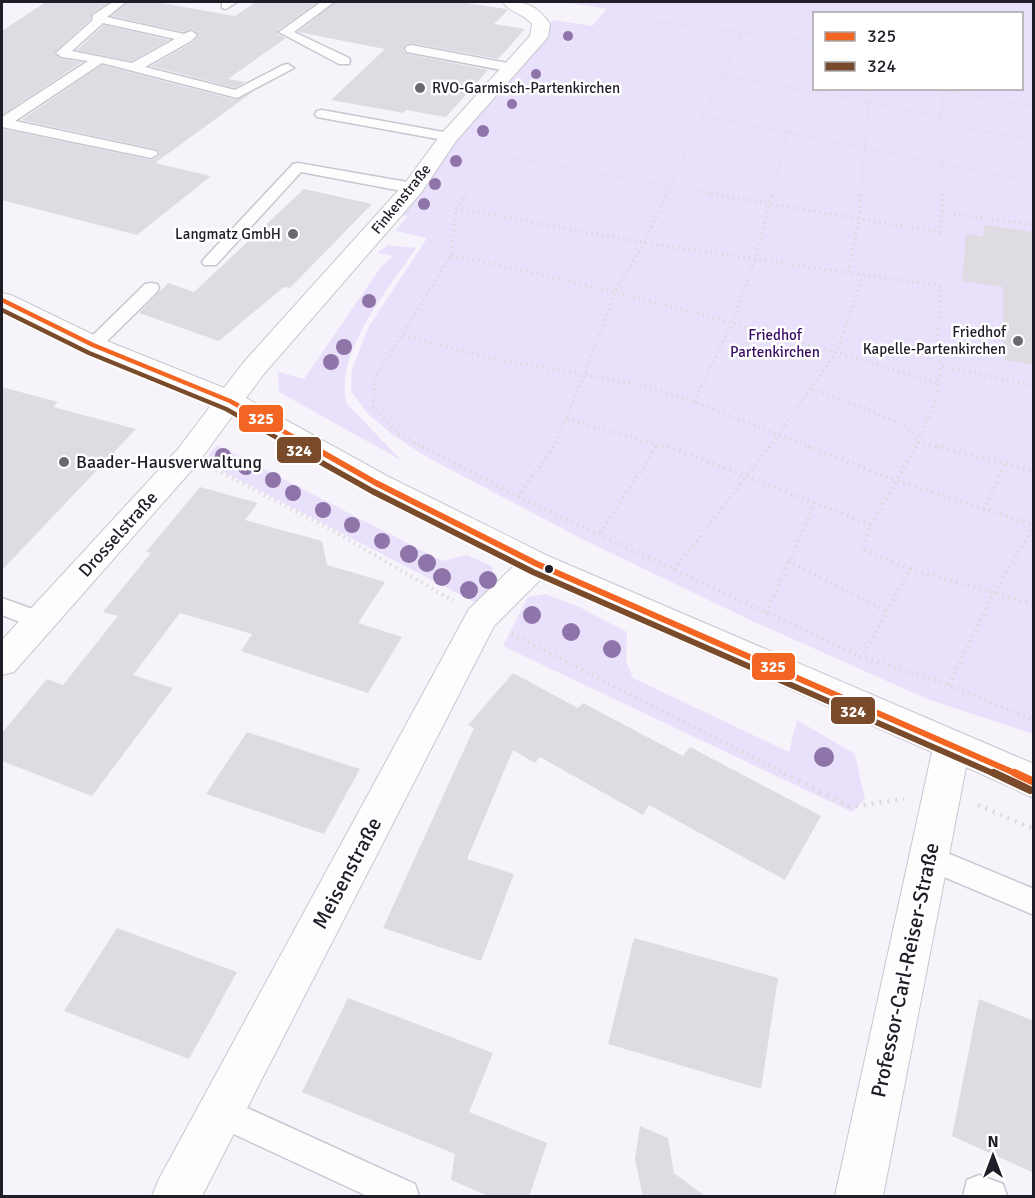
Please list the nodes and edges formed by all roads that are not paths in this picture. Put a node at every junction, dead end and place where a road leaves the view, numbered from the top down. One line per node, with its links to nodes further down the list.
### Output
1 (120, 2): 4 (lane)
2 (328, 2): 9 (lane)
3 (511, 2): 12 (street, Finkenstraße)
4 (97, 18): 6 (lane); 8 (lane)
5 (200, 30): 6 (lane)
6 (187, 38): 10 (lane)
7 (411, 49): 12 (lane)
8 (100, 59): 10 (lane); 14 (lane)
9 (344, 61)
10 (133, 68): 11 (lane)
11 (288, 68)
12 (512, 68): 15 (street, Finkenstraße)
13 (321, 114): 15 (lane)
14 (2, 123): 16 (lane)
15 (449, 137): 17 (street, Finkenstraße)
16 (151, 154)
17 (413, 188): 18 (lane); 22 (street, Finkenstraße)
18 (210, 262)
19 (151, 288): 21 (lane)
20 (2, 300): 21 (street)
21 (93, 345): 22 (street)
22 (230, 401): 23 (street); 25 (street, Drosselstraße)
23 (537, 564): 27 (street); 31 (street, Meisenstraße)
24 (2, 606): 25 (lane)
25 (41, 621): 26 (street, Drosselstraße)
26 (2, 662)
27 (952, 744): 28 (street); 29 (street, Professor-Carl-Reiser-Straße)
28 (1034, 782)
29 (928, 857): 30 (lane); 34 (street, Professor-Carl-Reiser-Straße)
30 (1034, 902)
31 (221, 1112): 32 (street, Meisenstraße); 33 (lane)
32 (176, 1197)
33 (403, 1197)
34 (859, 1197)
35 (979, 1197): 36 (lane)
36 (991, 1197)

